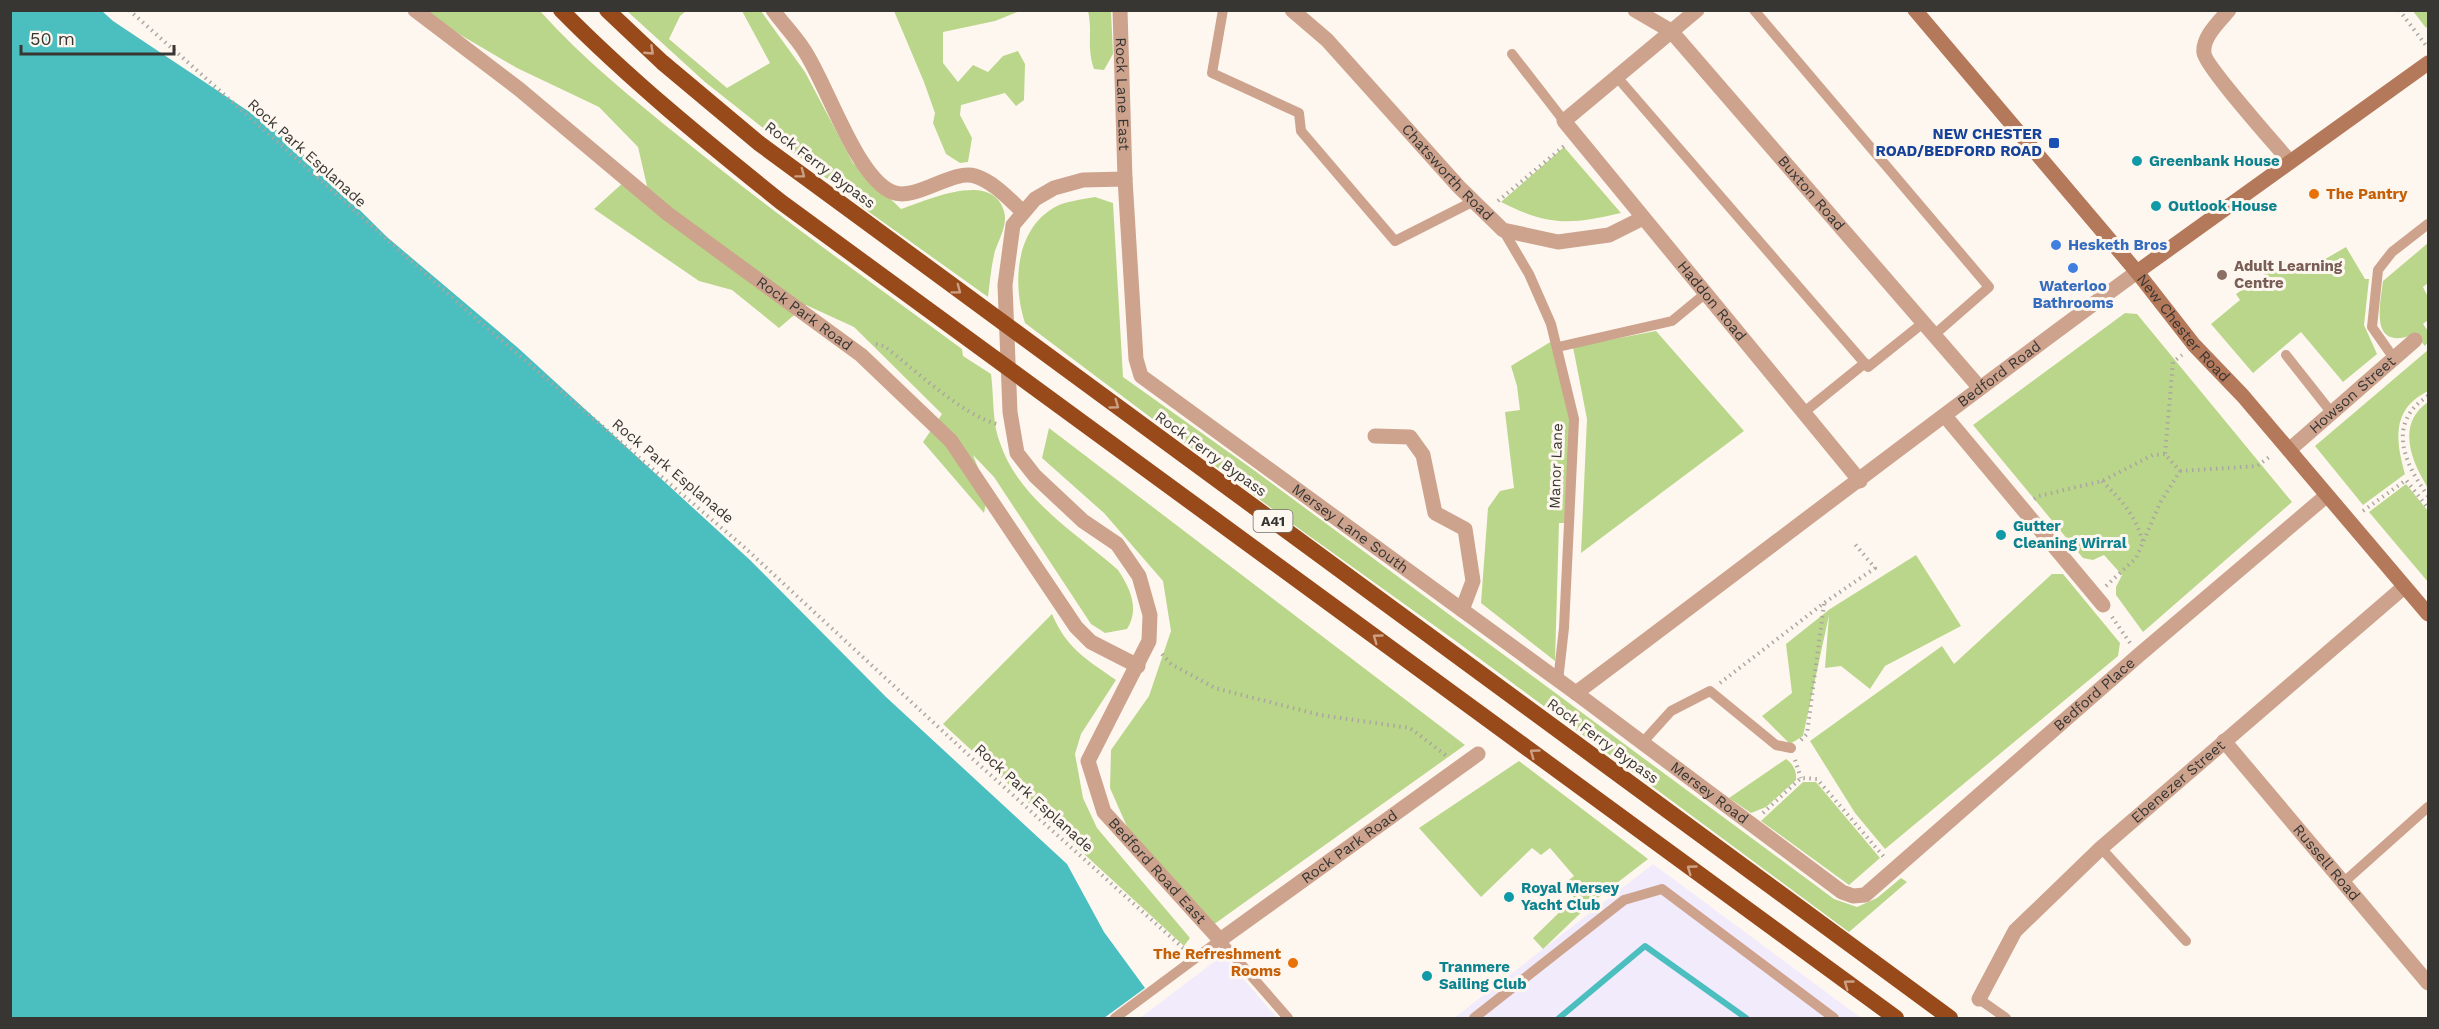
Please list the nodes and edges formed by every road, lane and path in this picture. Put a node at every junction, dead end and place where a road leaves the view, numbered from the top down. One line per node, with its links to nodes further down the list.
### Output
1 (129, 10): 85 (path, Rock Park Esplanade)
2 (415, 10): 67 (street, Rock Park Road)
3 (561, 10): 92 (highway, A41, one-way to 3)
4 (607, 10): 93 (highway, Rock Ferry Bypass / A41, one-way to 93)
5 (772, 10): 25 (street)
6 (1120, 10): 23 (street, Rock Lane East)
7 (1223, 10): 24 (lane)
8 (1292, 10): 24 (street, Chatsworth Road)
9 (1635, 10): 15 (street, Buxton Road)
10 (1697, 10): 15 (street)
11 (1754, 10): 32 (lane)
12 (1915, 10): 29 (main road, New Chester Road)
13 (2229, 10): 22 (street)
14 (2399, 10): 16 (path)
15 (1671, 31): 19 (street); 31 (street, Buxton Road)
16 (2428, 49)
17 (1512, 54): 20 (lane)
18 (2428, 63): 22 (main road, Bedford Road)
19 (1617, 77): 20 (street); 39 (lane)
20 (1564, 121): 21 (street, Haddon Road)
21 (1576, 136): 24 (path); 26 (street, Haddon Road)
22 (2290, 162): 29 (main road, Bedford Road)
23 (1125, 179): 25 (street); 40 (street, Rock Lane East)
24 (1479, 207): 28 (street, Chatsworth Road)
25 (1023, 212): 46 (street)
26 (1642, 218): 28 (street, Chatsworth Road); 30 (street, Haddon Road)
27 (2428, 224): 38 (lane)
28 (1503, 230): 36 (lane, Manor Lane)
29 (2137, 272): 35 (main road, New Chester Road); 41 (street, Bedford Road)
30 (1706, 293): 36 (lane); 44 (street, Haddon Road)
31 (1923, 323): 32 (street, Buxton Road); 39 (lane)
32 (1934, 335): 41 (street, Buxton Road)
33 (2415, 340): 38 (street, Howson Street)
34 (873, 344): 46 (path)
35 (2194, 345): 48 (main road, New Chester Road); 49 (path)
36 (1558, 347): 68 (lane, Manor Lane)
37 (2286, 355): 43 (lane)
38 (2393, 357): 43 (street, Howson Street)
39 (1865, 363): 44 (lane)
40 (1141, 376): 63 (street, Mersey Lane South)
41 (1979, 387): 45 (street, Bedford Road)
42 (2428, 396): 54 (path)
43 (2331, 412): 48 (street, Howson Street)
44 (1803, 413): 51 (street, Haddon Road)
45 (1945, 416): 51 (street, Bedford Road); 56 (street)
46 (1011, 420): 65 (street)
47 (1375, 436): 63 (street)
48 (2287, 448): 50 (path); 53 (main road, New Chester Road)
49 (2165, 454): 50 (path); 52 (path)
50 (2180, 471): 58 (path)
51 (1860, 481): 70 (street, Bedford Road)
52 (2102, 481): 56 (path); 58 (path)
53 (2326, 496): 60 (main road, New Chester Road); 66 (street, Bedford Place)
54 (2428, 496)
55 (2428, 508): 57 (path)
56 (2022, 509): 61 (street)
57 (2363, 511)
58 (2143, 542): 61 (path)
59 (1854, 543): 62 (path)
60 (2404, 586): 64 (main road, New Chester Road); 71 (street, Ebenezer Street)
61 (2099, 599): 66 (path)
62 (1824, 603): 69 (path); 73 (path)
63 (1462, 610): 68 (street, Mersey Lane South)
64 (2428, 614)
65 (1149, 641): 67 (street, Bedford Road East); 75 (path)
66 (2139, 656): 80 (street, Bedford Place)
67 (1138, 666): 83 (street, Bedford Road East)
68 (1558, 681): 70 (street, Mersey Road)
69 (1711, 692): 72 (lane); 73 (lane)
70 (1576, 693): 72 (street, Mersey Road)
71 (2224, 741): 79 (street, Ebenezer Street); 81 (street, Russell Road)
72 (1643, 742): 78 (street, Mersey Road)
73 (1791, 748): 76 (path)
74 (1478, 754): 75 (street, Rock Park Road)
75 (1460, 767): 83 (street, Rock Park Road)
76 (1801, 778): 78 (path); 80 (path)
77 (2428, 807): 81 (lane)
78 (1751, 824): 82 (street, Mersey Road)
79 (2101, 848): 84 (lane); 87 (street, Ebenezer Street)
80 (1894, 869): 82 (street, Bedford Place)
81 (2344, 882): 86 (street, Russell Road)
82 (1865, 895)
83 (1220, 940): 85 (lane); 89 (lane)
84 (2186, 941)
85 (1195, 958): 88 (lane)
86 (2428, 983)
87 (1979, 999): 94 (lane)
88 (1114, 1018)
89 (1288, 1018)
90 (1474, 1018): 91 (lane)
91 (1834, 1018)
92 (1896, 1018)
93 (1950, 1018)
94 (2006, 1018)

